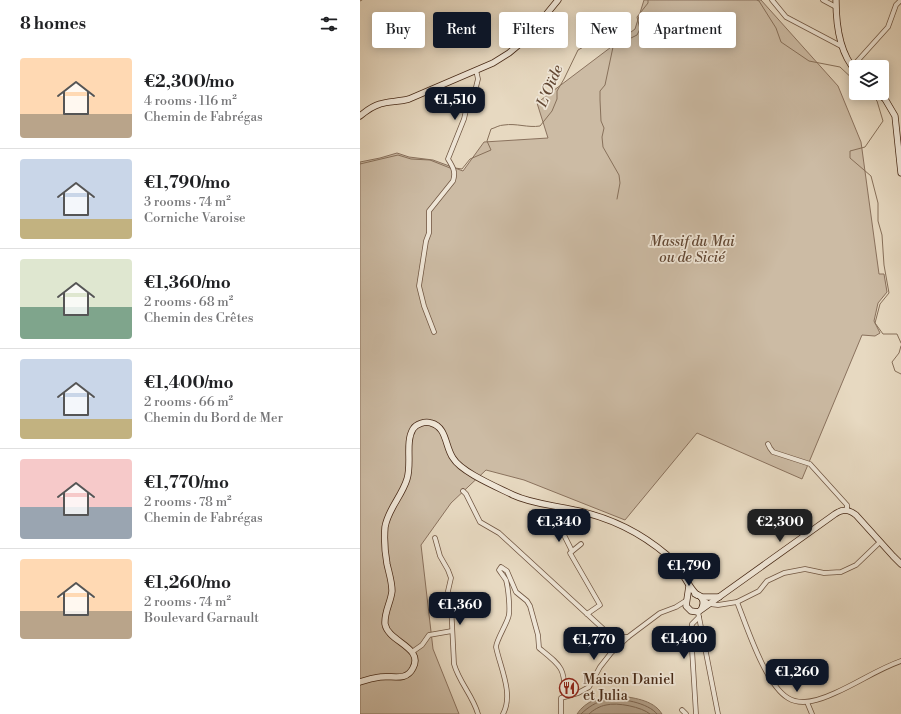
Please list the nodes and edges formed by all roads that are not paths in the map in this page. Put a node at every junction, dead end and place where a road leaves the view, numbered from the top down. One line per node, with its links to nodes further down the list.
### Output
1 (558, 0): 10 (street)
2 (772, 0): 7 (street)
3 (823, 0): 6 (street)
4 (836, 0): 6 (street)
5 (901, 0): 9 (street)
6 (836, 7): 7 (street)
7 (841, 46): 8 (street)
8 (849, 60)
9 (861, 60)
10 (476, 70): 12 (street); 14 (street)
11 (886, 100): 13 (street)
12 (360, 116)
13 (901, 173)
14 (434, 332)
15 (768, 444): 17 (street)
16 (463, 490): 33 (street)
17 (847, 510): 20 (street); 26 (street)
18 (561, 529): 22 (street)
19 (435, 538): 34 (street)
20 (880, 542): 23 (street); 28 (street)
21 (581, 544): 22 (street)
22 (572, 551): 33 (street)
23 (901, 564)
24 (690, 586): 25 (street); 27 (street); 36 (street)
25 (700, 597): 26 (street); 27 (street); 29 (street); 32 (street)
26 (720, 597): 29 (street)
27 (687, 599): 30 (street); 31 (street)
28 (737, 602): 29 (street); 40 (street)
29 (710, 604): 32 (street)
30 (676, 607): 31 (street); 35 (street)
31 (688, 609): 32 (street)
32 (700, 612): 46 (street); 47 (street)
33 (587, 614): 35 (street)
34 (452, 632): 36 (street); 42 (street)
35 (628, 637): 39 (street)
36 (412, 652): 38 (street)
37 (901, 661): 40 (street)
38 (360, 682)
39 (563, 697): 43 (street); 44 (street)
40 (808, 702): 48 (street)
41 (682, 710): 45 (street)
42 (478, 714)
43 (503, 714)
44 (562, 714)
45 (686, 714)
46 (696, 714)
47 (718, 714)
48 (812, 714)

